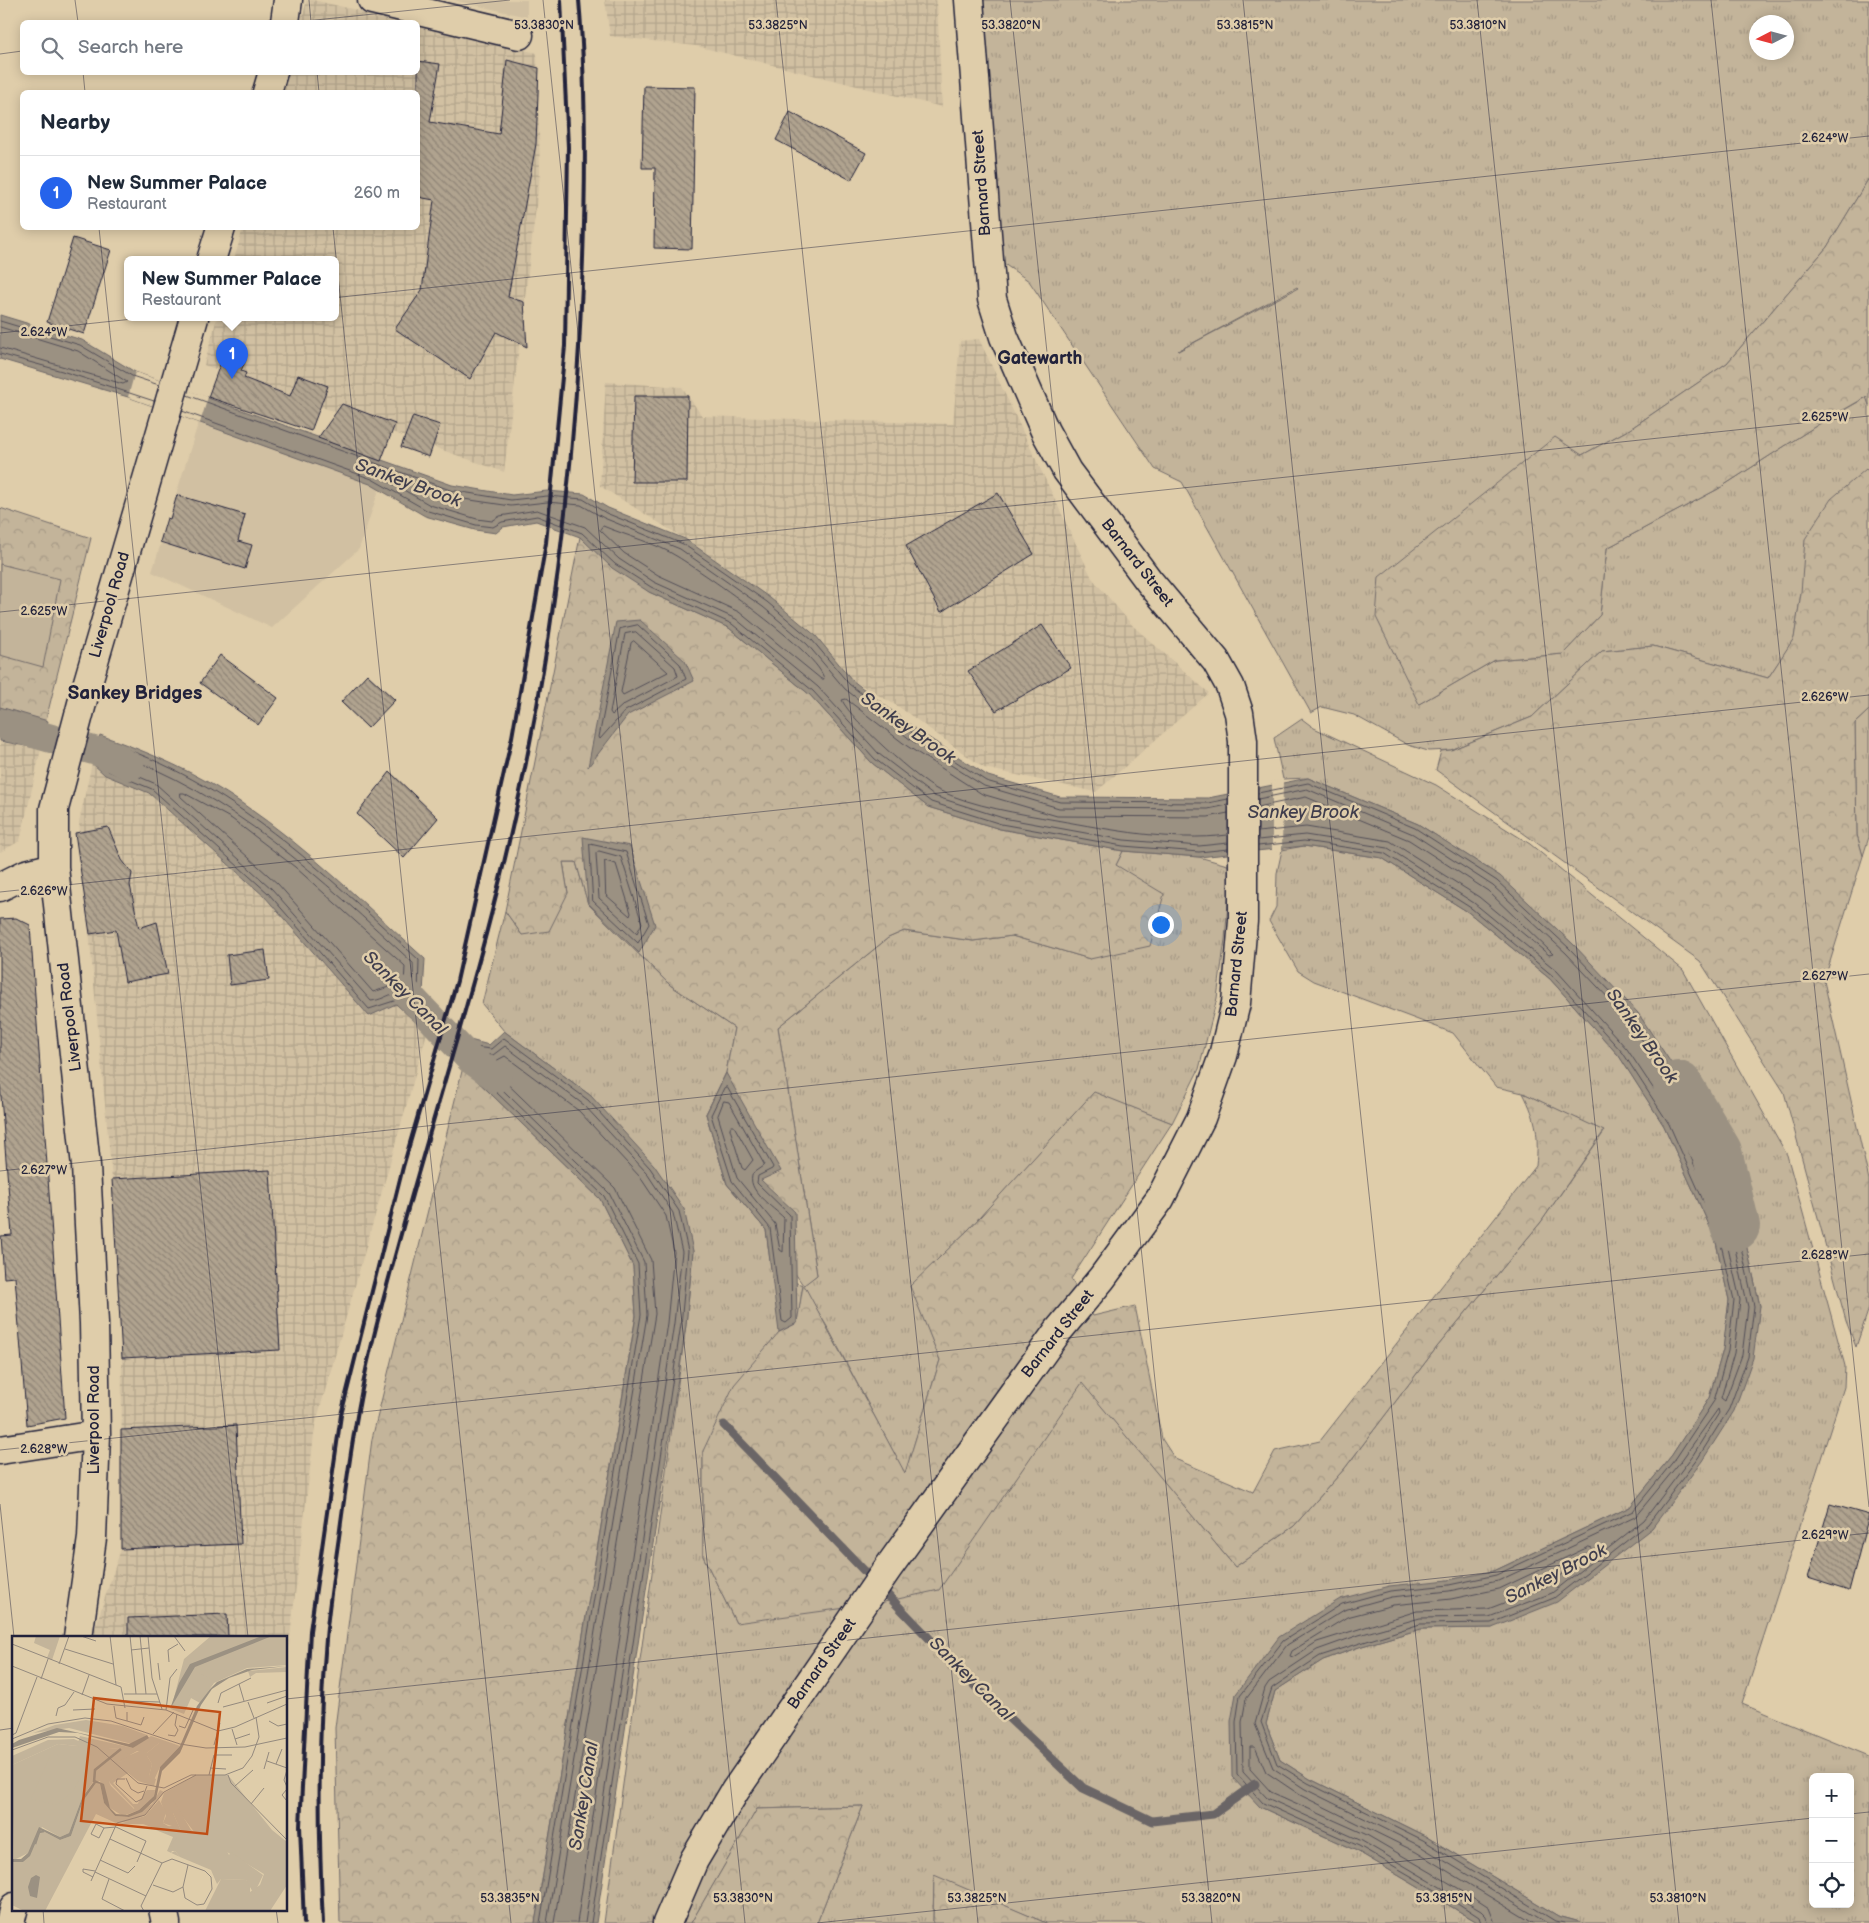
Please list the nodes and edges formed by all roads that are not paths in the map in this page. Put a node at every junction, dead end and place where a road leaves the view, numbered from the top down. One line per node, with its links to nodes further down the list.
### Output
1 (288, 0): 4 (street)
2 (372, 0): 5 (street)
3 (969, 0): 20 (street, Barnard Street)
4 (285, 20)
5 (519, 35)
6 (272, 75): 7 (street)
7 (268, 90)
8 (220, 230): 9 (street)
9 (212, 256)
10 (193, 321): 11 (street, Liverpool Road)
11 (54, 867): 12 (street); 13 (street, Liverpool Road)
12 (0, 887)
13 (96, 1435): 14 (street); 15 (street, Liverpool Road)
14 (0, 1450)
15 (78, 1636)
16 (13, 1910): 18 (street)
17 (163, 1910): 19 (street)
18 (10, 1923)
19 (166, 1923)
20 (667, 1923)

